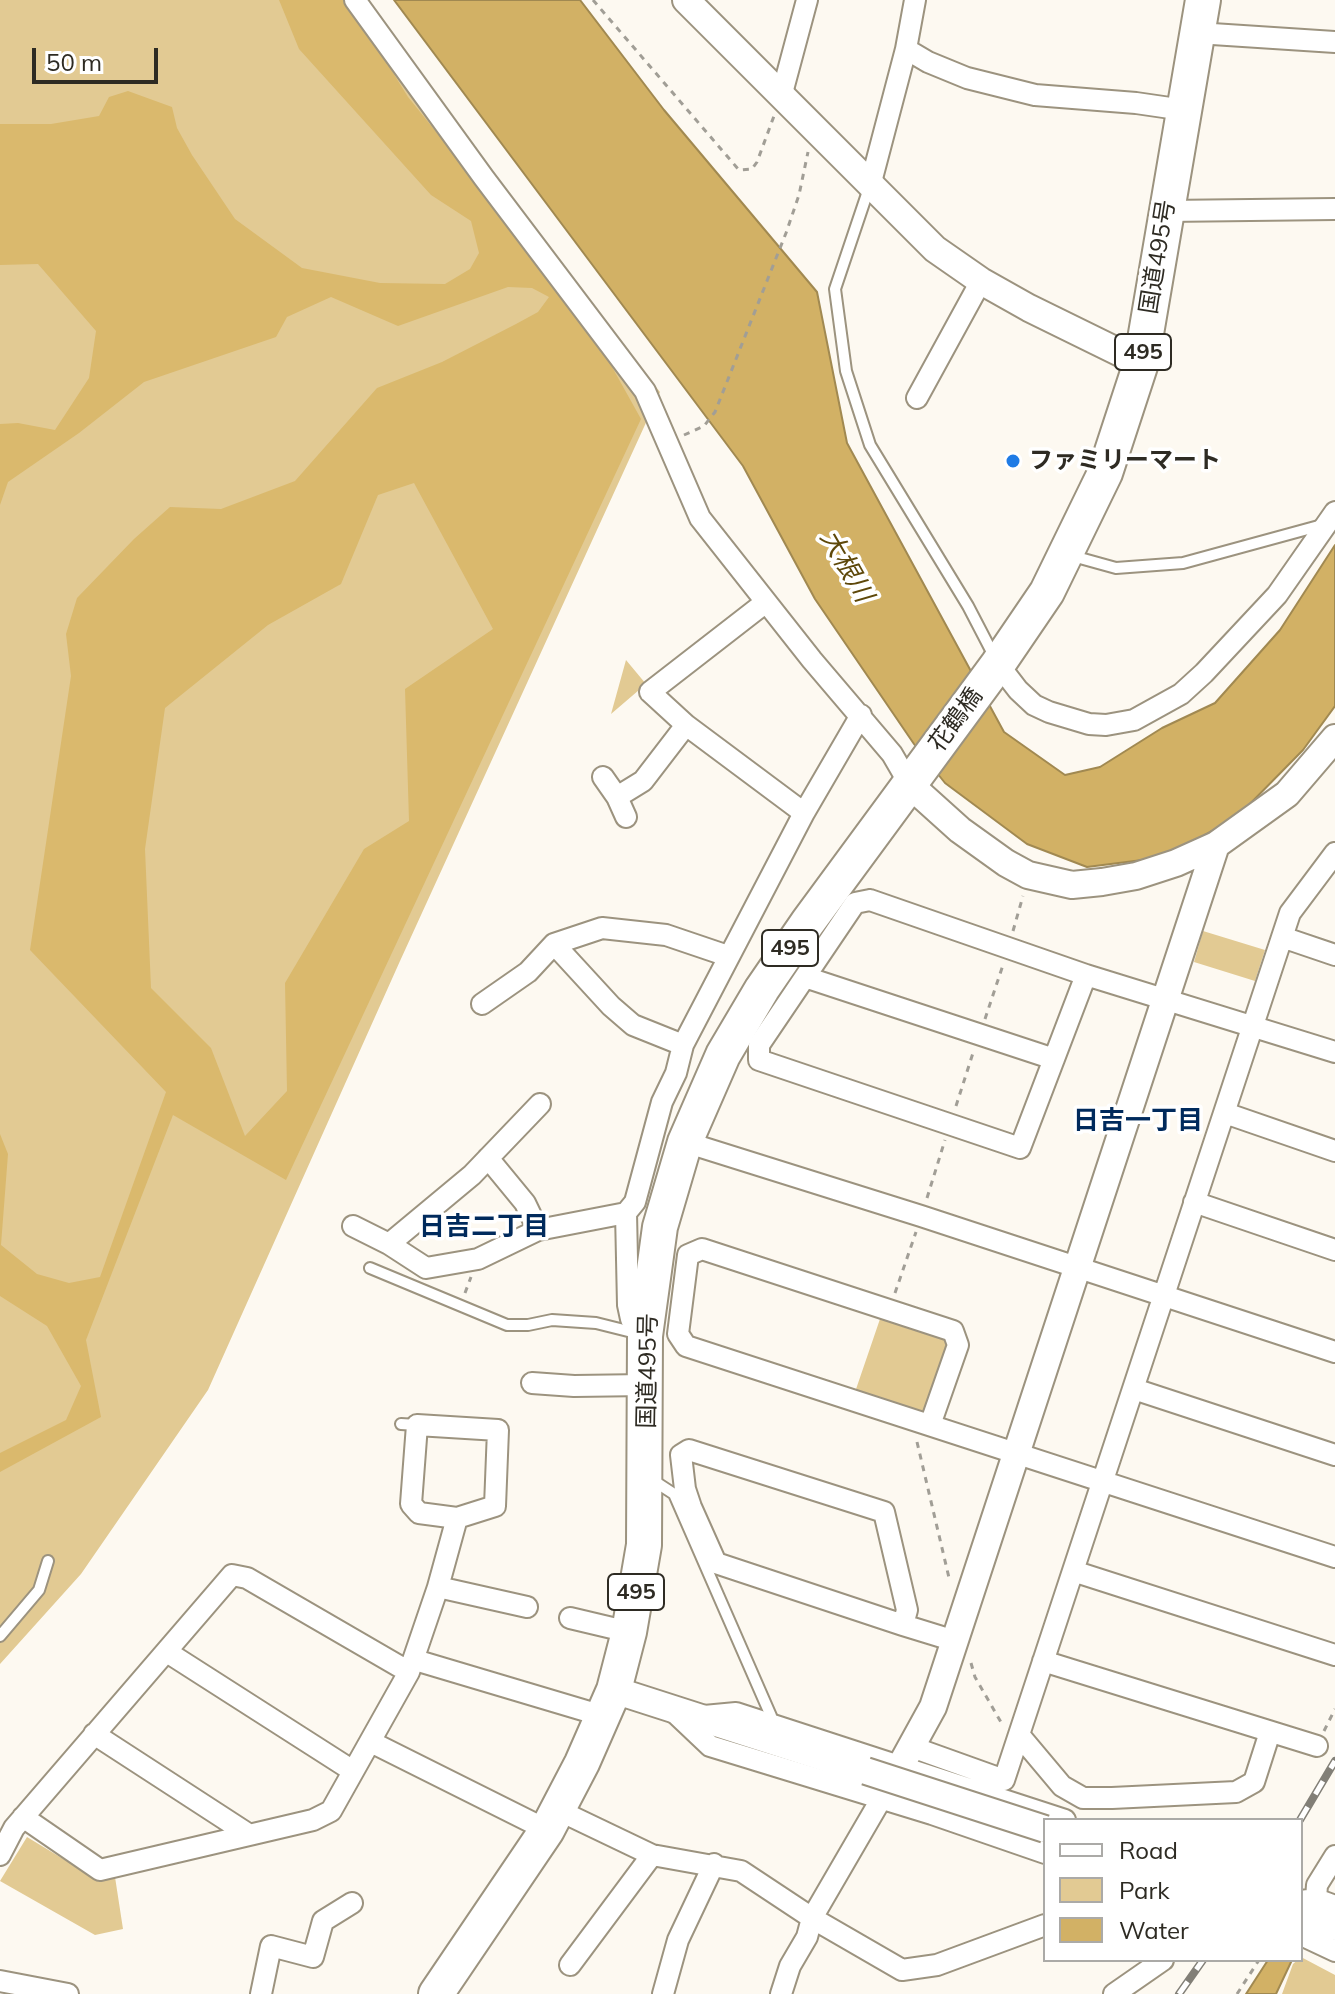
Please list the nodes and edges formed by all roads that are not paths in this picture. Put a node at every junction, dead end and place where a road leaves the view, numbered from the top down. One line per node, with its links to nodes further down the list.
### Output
1 (355, 0): 18 (street)
2 (686, 0): 8 (street)
3 (807, 0): 8 (street)
4 (915, 0): 7 (street)
5 (1200, 16): 6 (street); 9 (highway, 国道495号 / 495)
6 (1335, 42)
7 (906, 49): 9 (street); 10 (street)
8 (781, 97): 10 (street)
9 (1184, 110): 12 (highway, 国道495号 / 495)
10 (870, 186): 13 (street); 19 (lane)
11 (1335, 209): 12 (street)
12 (1166, 211): 14 (highway, 国道495号 / 495)
13 (981, 281): 14 (street); 15 (street)
14 (1141, 363): 17 (highway, 国道495号 / 495)
15 (917, 398)
16 (1331, 518): 17 (lane); 19 (street)
17 (1067, 554): 19 (highway, 国道495号 / 495)
18 (766, 602): 20 (street); 21 (street)
19 (995, 668): 24 (highway, 花鶴橋 / 495)
20 (861, 715): 24 (street); 26 (street)
21 (686, 725): 25 (street); 26 (street)
22 (1335, 738): 28 (street)
23 (603, 777): 25 (street)
24 (915, 777): 28 (street); 45 (highway, 国道495号 / 495)
25 (617, 797): 27 (street)
26 (804, 813): 33 (street)
27 (626, 817)
28 (1216, 845): 36 (street)
29 (1335, 853): 30 (street)
30 (1282, 937): 32 (street); 38 (street)
31 (554, 944): 33 (street); 37 (street); 39 (street)
32 (1335, 955)
33 (728, 956): 39 (street)
34 (1086, 975): 35 (street); 36 (street); 41 (street)
35 (805, 977): 41 (street); 41 (street)
36 (1166, 998): 38 (street); 55 (street)
37 (482, 1004)
38 (1253, 1025): 40 (street); 44 (street)
39 (683, 1045): 42 (street)
40 (1335, 1052)
41 (1054, 1059)
42 (662, 1102): 45 (street); 49 (street)
43 (540, 1104): 47 (street)
44 (1225, 1113): 46 (street); 48 (street)
45 (691, 1129): 55 (street); 57 (highway, 国道495号 / 495)
46 (1335, 1151)
47 (488, 1158): 51 (street); 52 (street)
48 (1194, 1202): 53 (street); 56 (street)
49 (626, 1213): 51 (street); 57 (street)
50 (353, 1226): 52 (street)
51 (538, 1230): 52 (street)
52 (389, 1244)
53 (1335, 1250)
54 (370, 1268): 57 (lane)
55 (1078, 1269): 56 (street); 63 (street)
56 (1164, 1296): 58 (street); 61 (street)
57 (646, 1329): 60 (highway, 国道495号 / 495)
58 (1335, 1352)
59 (532, 1383): 60 (street)
60 (646, 1385): 65 (highway, 国道495号 / 495)
61 (1134, 1389): 64 (street); 66 (street)
62 (921, 1422): 62 (street); 63 (street)
63 (1017, 1455): 66 (street); 76 (street)
64 (1335, 1455)
65 (646, 1475): 75 (highway, 国道495号 / 495); 84 (lane)
66 (1101, 1481): 68 (street); 70 (street)
67 (457, 1518): 67 (street); 71 (street)
68 (1335, 1557)
69 (48, 1561): 77 (lane)
70 (1073, 1571): 79 (street); 80 (street)
71 (438, 1587): 72 (street); 81 (street)
72 (527, 1607)
73 (570, 1618): 75 (street)
74 (903, 1625): 74 (street); 76 (street)
75 (629, 1632): 82 (highway, 国道495号 / 495)
76 (958, 1634): 90 (street)
77 (0, 1636)
78 (167, 1652): 81 (street); 86 (street); 91 (street)
79 (1335, 1655)
80 (1043, 1661): 85 (street); 87 (street)
81 (412, 1666): 82 (street); 88 (street)
82 (608, 1703): 83 (street); 95 (highway, 国道495号 / 495)
83 (682, 1714): 84 (street); 92 (street); 96 (street, bridge)
84 (770, 1725): 90 (street)
85 (1270, 1732): 87 (street); 89 (street)
86 (94, 1734): 93 (street); 97 (street)
87 (1020, 1736): 90 (street)
88 (371, 1742): 91 (street); 95 (street)
89 (1317, 1746)
90 (906, 1757): 92 (street); 94 (street)
91 (353, 1771): 97 (street)
92 (881, 1799): 98 (street); 105 (street)
93 (23, 1817): 97 (street); 99 (street)
94 (1060, 1818)
95 (553, 1820): 100 (street); 115 (highway, 国道495号 / 495)
96 (1043, 1828)
97 (248, 1834)
98 (1043, 1852)
99 (0, 1855)
100 (652, 1855): 102 (street); 111 (street)
101 (1335, 1856): 104 (street)
102 (714, 1864): 105 (street); 116 (street)
103 (352, 1903): 114 (street)
104 (1313, 1905): 107 (street)
105 (812, 1918): 106 (street); 117 (street)
106 (1043, 1926)
107 (1335, 1927)
108 (1303, 1936): 109 (street)
109 (1335, 1951)
110 (1160, 1962): 118 (street)
111 (570, 1965)
112 (0, 1981): 113 (street)
113 (68, 1994)
114 (261, 1994)
115 (436, 1994)
116 (663, 1994)
117 (781, 1994)
118 (1114, 1994)

